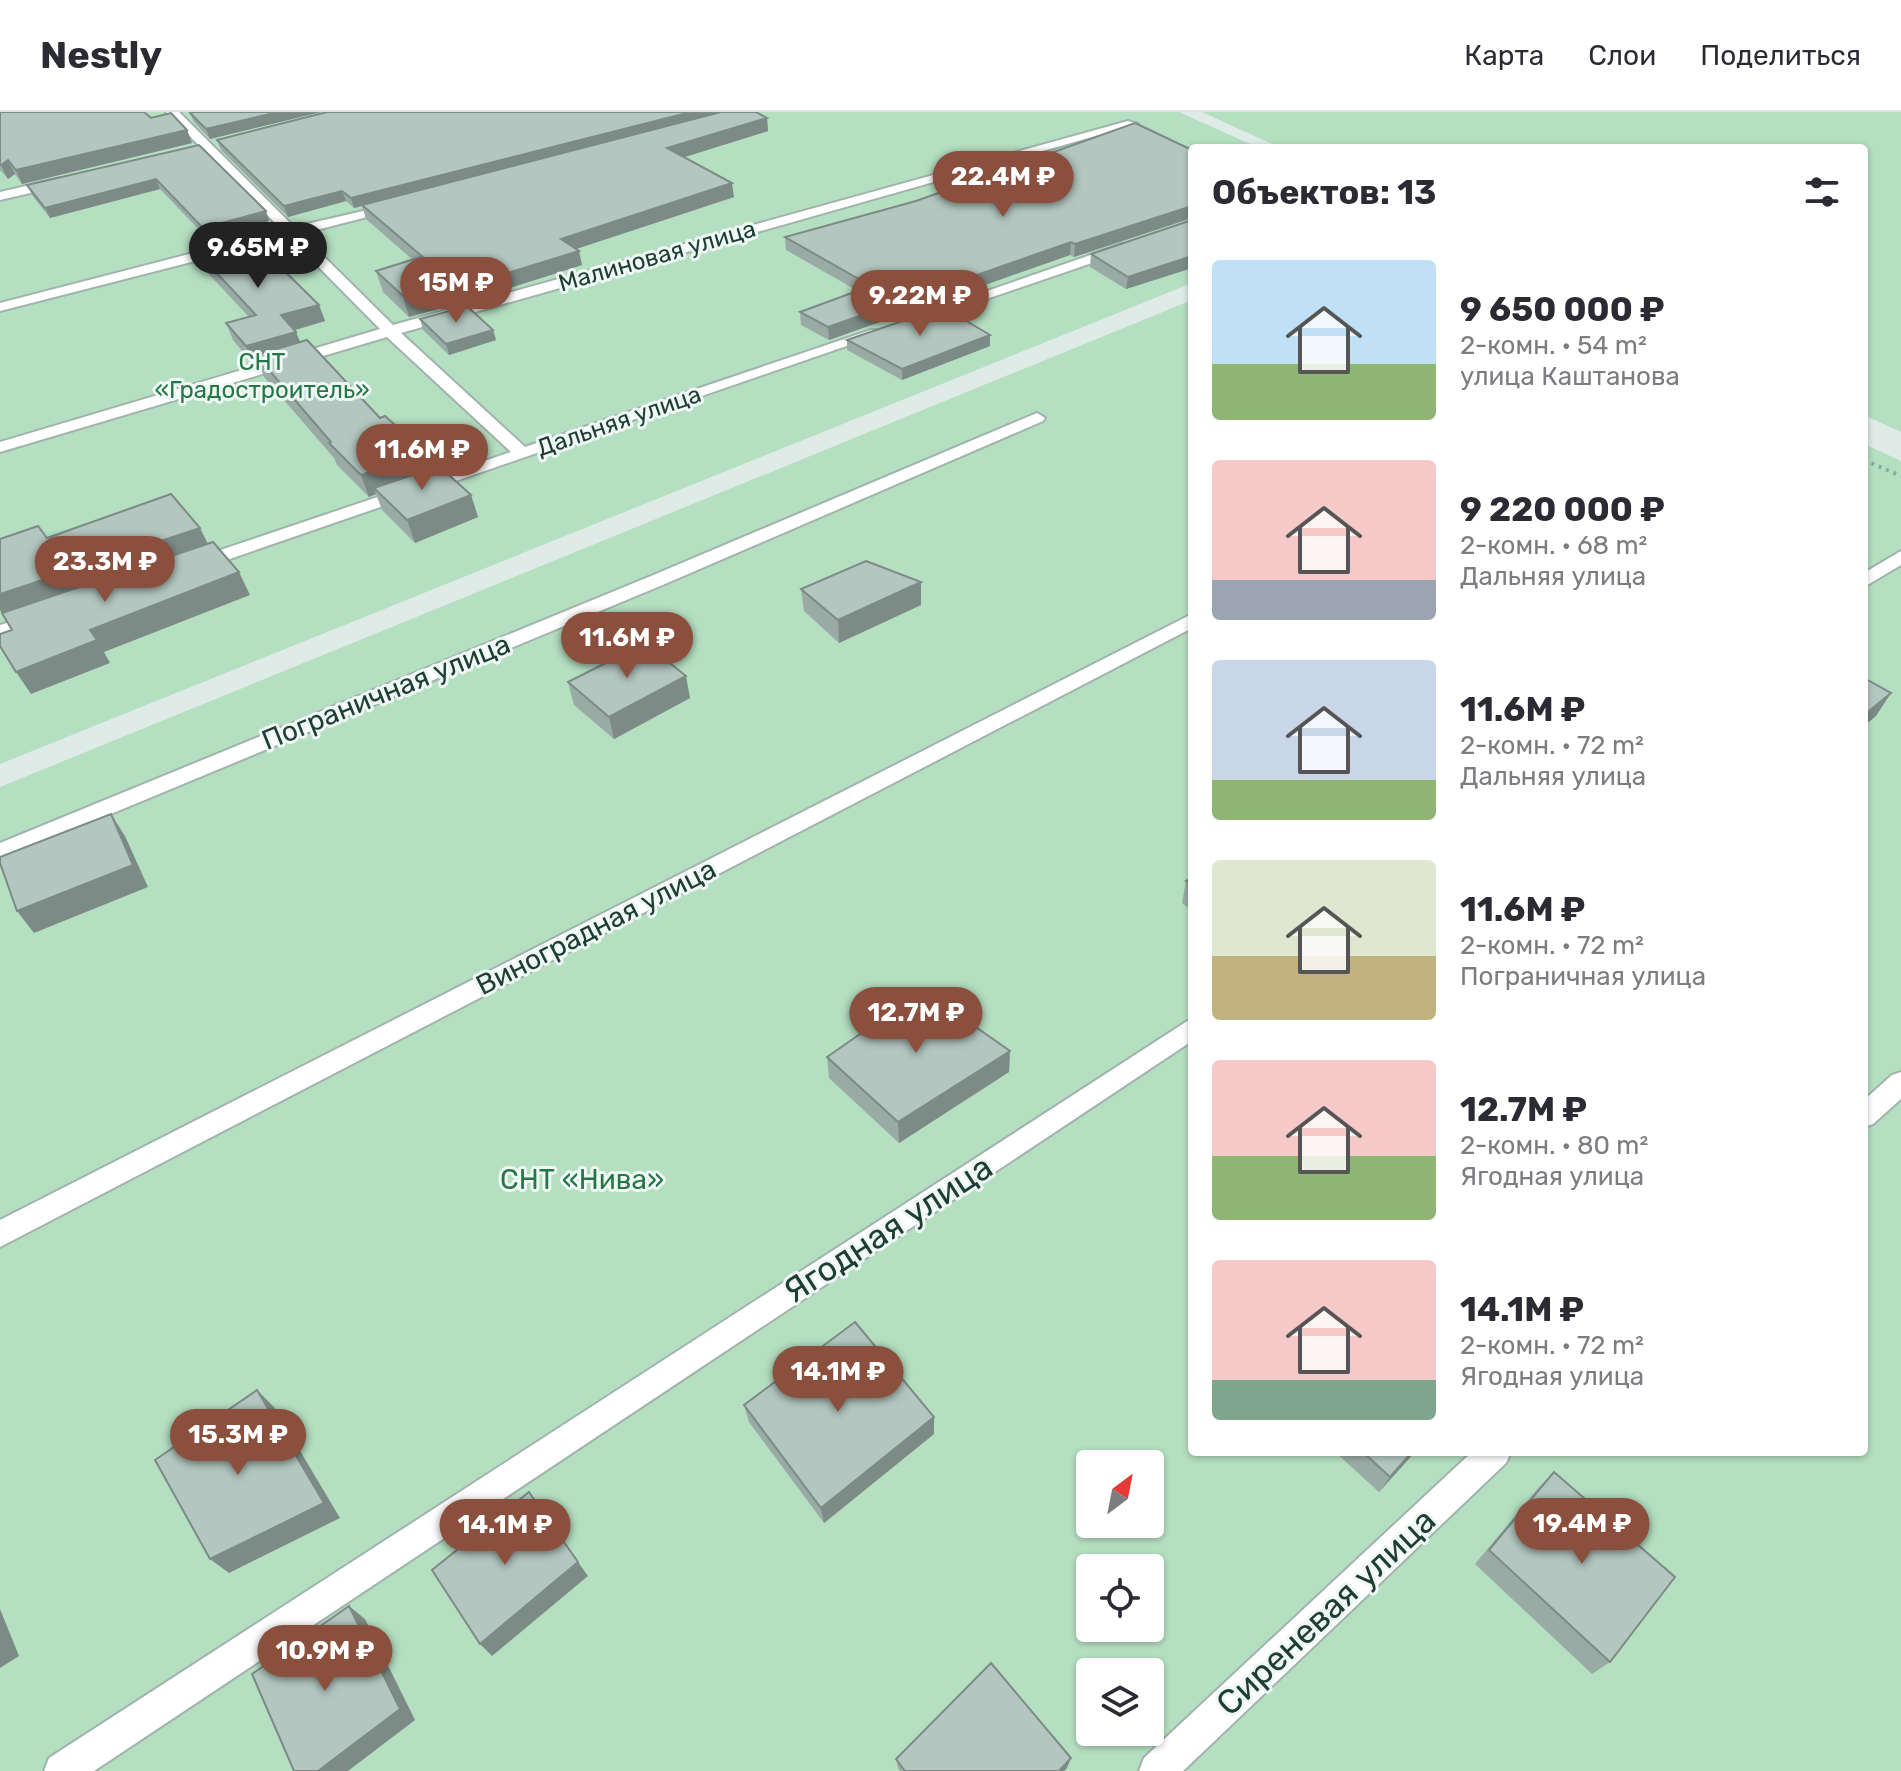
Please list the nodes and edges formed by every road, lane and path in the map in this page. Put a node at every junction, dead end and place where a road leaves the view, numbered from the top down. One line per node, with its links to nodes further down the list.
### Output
1 (172, 112): 6 (street)
2 (1132, 124): 9 (street, Малиновая улица)
3 (74, 178): 4 (street)
4 (0, 196)
5 (409, 201): 6 (street)
6 (289, 232): 8 (street); 9 (street)
7 (1133, 245): 12 (street, Дальняя улица)
8 (0, 307)
9 (390, 331): 11 (street, Малиновая улица); 12 (street)
10 (1037, 418): 21 (street, Пограничная улица)
11 (0, 447)
12 (523, 454): 16 (street, Дальняя улица)
13 (1868, 462): 14 (path)
14 (1901, 476)
15 (1901, 557): 17 (street)
16 (179, 571)
17 (1868, 578)
18 (60, 612): 20 (street)
19 (1188, 622): 25 (street, Виноградная улица)
20 (0, 632)
21 (0, 852)
22 (1188, 1031): 27 (street, Ягодная улица)
23 (1901, 1083): 24 (street)
24 (1868, 1112)
25 (0, 1234)
26 (1491, 1456): 28 (street, Сиреневая улица)
27 (62, 1771)
28 (1157, 1771)

